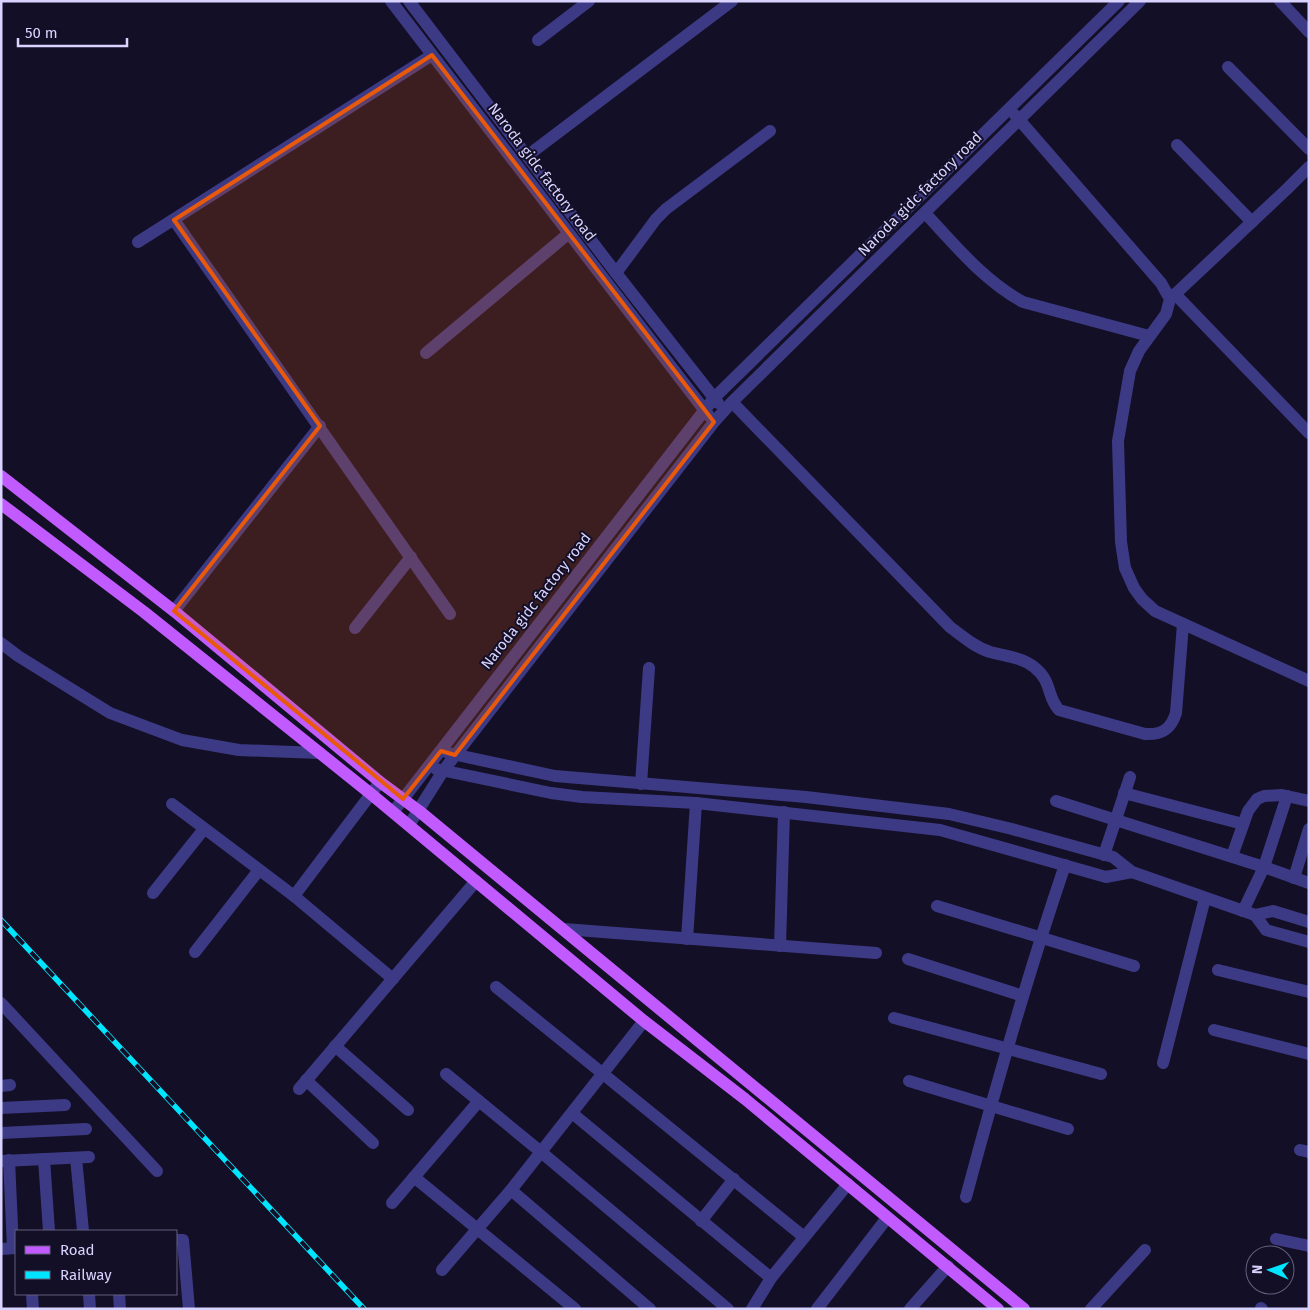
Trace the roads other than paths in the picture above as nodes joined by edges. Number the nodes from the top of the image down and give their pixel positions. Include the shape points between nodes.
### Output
1 (391, 1) edge
2 (409, 1) edge
3 (589, 1) edge
4 (732, 1) edge
5 (1119, 1) edge
6 (1140, 1) edge
7 (1280, 1) edge
8 (1309, 32) edge
9 (538, 40) dead end
10 (432, 55) junction
11 (1228, 67) dead end
12 (1009, 108) junction
13 (1020, 120) junction
14 (770, 131) dead end
15 (1177, 145) dead end
16 (1309, 149) edge
17 (527, 156) junction
18 (1309, 167) edge
19 (925, 213) junction
20 (174, 220) junction
21 (1252, 222) junction
22 (568, 234) junction
23 (138, 242) dead end
24 (616, 273) junction
25 (1172, 296) junction
26 (1149, 336) junction
27 (426, 353) dead end
28 (714, 398) junction
29 (728, 406) junction
30 (705, 410) junction
31 (714, 422) junction
32 (320, 426) junction
33 (1309, 432) edge
34 (1, 476) edge
35 (1, 504) edge
36 (411, 556) junction
37 (174, 610) junction
38 (450, 614) dead end
39 (1183, 624) junction
40 (355, 628) dead end
41 (1, 643) edge
42 (649, 668) dead end
43 (1309, 681) edge
44 (441, 751) junction
45 (320, 753) junction
46 (455, 755) junction
47 (429, 766) junction
48 (443, 772) junction
49 (1130, 777) dead end
50 (380, 782) junction
51 (640, 784) junction
52 (371, 794) junction
53 (1124, 794) junction
54 (1287, 796) junction
55 (403, 799) junction
56 (1056, 801) dead end
57 (1309, 801) edge
58 (172, 804) dead end
59 (696, 804) junction
60 (419, 811) junction
61 (393, 812) junction
62 (784, 812) junction
63 (1115, 820) junction
64 (1243, 824) junction
65 (409, 825) junction
66 (204, 829) junction
67 (1309, 829) edge
68 (1306, 845) edge
69 (1104, 855) junction
70 (1232, 856) junction
71 (1065, 865) junction
72 (1264, 867) junction
73 (259, 870) junction
74 (1132, 872) junction
75 (1294, 878) junction
76 (476, 881) junction
77 (1309, 883) edge
78 (153, 893) dead end
79 (294, 896) junction
80 (1205, 898) junction
81 (937, 906) dead end
82 (1249, 913) junction
83 (1309, 922) edge
84 (564, 929) junction
85 (1040, 938) junction
86 (687, 939) junction
87 (1309, 942) edge
88 (780, 946) junction
89 (195, 952) dead end
90 (876, 954) dead end
91 (908, 959) dead end
92 (1134, 966) dead end
93 (1218, 970) dead end
94 (393, 979) junction
95 (496, 986) dead end
96 (1309, 992) edge
97 (1023, 996) junction
98 (1, 1003) edge
99 (894, 1018) dead end
100 (644, 1021) junction
101 (1214, 1030) dead end
102 (335, 1046) junction
103 (1006, 1049) junction
104 (1309, 1054) edge
105 (1163, 1063) dead end
106 (446, 1074) dead end
107 (603, 1074) junction
108 (1101, 1074) dead end
109 (909, 1081) dead end
110 (479, 1101) junction
111 (991, 1104) junction
112 (65, 1105) dead end
113 (1, 1108) edge
114 (408, 1110) dead end
115 (572, 1113) junction
116 (86, 1129) dead end
117 (1068, 1129) dead end
118 (1, 1133) edge
119 (373, 1143) dead end
120 (541, 1152) junction
121 (89, 1157) dead end
122 (76, 1158) junction
123 (44, 1159) junction
124 (5, 1160) edge
125 (157, 1171) dead end
126 (414, 1177) junction
127 (734, 1179) junction
128 (848, 1184) junction
129 (511, 1190) junction
130 (966, 1197) dead end
131 (392, 1202) dead end
132 (887, 1218) junction
133 (701, 1221) junction
134 (49, 1230) edge
135 (83, 1230) edge
136 (477, 1230) junction
137 (804, 1237) junction
138 (1276, 1239) dead end
139 (178, 1240) edge
140 (1309, 1246) edge
141 (10, 1249) edge
142 (1145, 1250) dead end
143 (948, 1266) junction
144 (442, 1270) dead end
145 (771, 1278) junction
146 (32, 1295) edge
147 (89, 1295) edge
148 (118, 1295) edge
149 (642, 1306) edge
150 (33, 1309) edge
151 (90, 1309) edge
152 (120, 1309) edge
153 (189, 1309) edge
154 (575, 1309) edge
155 (728, 1309) edge
156 (752, 1309) edge
157 (817, 1309) edge
158 (910, 1309) edge
159 (998, 1309) edge
160 (1024, 1309) edge
161 (1091, 1309) edge

1 - 10 street, Naroda gidc factory road
2 - 17 street, Naroda gidc factory road
3 - 9 street
4 - 17 street
5 - 12 street, Naroda gidc factory road
6 - 13 street, Naroda gidc factory road
7 - 8 street
10 - 20 street
10 - 22 street, Naroda gidc factory road
11 - 16 street
12 - 13 street
12 - 28 street, Naroda gidc factory road
13 - 19 street, Naroda gidc factory road
13 - 25 street
14 - 24 street via 666,209
15 - 21 street
17 - 24 street, Naroda gidc factory road
18 - 21 street
19 - 26 street via 988,278 1023,302
19 - 29 street, Naroda gidc factory road
20 - 23 street
20 - 32 street
21 - 25 street
22 - 27 street
22 - 30 street, Naroda gidc factory road
24 - 28 street, Naroda gidc factory road
25 - 26 street via 1166,314
25 - 33 street
26 - 39 street via 1130,371 1118,441 1121,542 1125,568 1142,599 1155,611
28 - 29 street, Naroda gidc factory road
28 - 30 street, Naroda gidc factory road
29 - 31 street, Naroda gidc factory road
29 - 39 street via 950,627 980,648 1033,666 1047,680 1055,705 1060,710 1144,734 1162,733 1169,728 1176,713
30 - 31 street, Naroda gidc factory road
30 - 44 street, Naroda gidc factory road
31 - 46 street, Naroda gidc factory road
32 - 36 street
32 - 37 street
34 - 37 main road
35 - 45 main road via 144,612
36 - 38 street
36 - 40 street
37 - 50 main road
39 - 43 street
41 - 45 street via 110,713 182,740 239,750
42 - 51 street
44 - 46 street
44 - 47 street, Naroda gidc factory road
45 - 52 main road
46 - 48 street, Naroda gidc factory road
46 - 51 street via 555,776
47 - 48 street
47 - 55 street, Naroda gidc factory road
48 - 59 street via 550,793
48 - 60 street, Naroda gidc factory road
49 - 53 street
50 - 52 street
50 - 55 main road
51 - 69 street via 806,797 949,814
52 - 61 main road
52 - 79 street
53 - 63 street
53 - 64 street
54 - 57 street
54 - 64 street via 1257,799
54 - 72 street
55 - 60 main road
55 - 61 street, Naroda gidc factory road
56 - 63 street
58 - 66 street
59 - 62 street
59 - 86 street
60 - 65 street, Naroda gidc factory road
60 - 84 main road
61 - 65 main road
62 - 71 street via 940,830
62 - 88 street
63 - 69 street
63 - 70 street
64 - 70 street
65 - 76 main road
66 - 73 street
66 - 78 street
67 - 68 street
68 - 75 street
69 - 74 street
70 - 72 street
71 - 74 street via 1106,877
71 - 85 street
72 - 75 street
72 - 82 street
73 - 79 street
73 - 89 street
74 - 80 street
75 - 77 street
76 - 94 street
76 - 100 main road
79 - 94 street
80 - 82 street
80 - 105 street
81 - 85 street
82 - 83 street via 1272,911
82 - 87 street via 1266,930
84 - 86 street
84 - 160 main road
85 - 92 street
85 - 97 street
86 - 88 street
88 - 90 street
91 - 97 street
93 - 96 street
94 - 102 street
95 - 107 street
97 - 103 street
98 - 125 street
99 - 103 street
100 - 107 street
100 - 128 main road
101 - 104 street
102 - 114 street
102 - 119 street via 302,1084
103 - 108 street
103 - 111 street
106 - 110 street
107 - 115 street
107 - 127 street
109 - 111 street
110 - 120 street
110 - 126 street
111 - 117 street
111 - 130 street
112 - 113 street
115 - 120 street
115 - 133 street
116 - 118 street
120 - 129 street
120 - 155 street
121 - 122 street
122 - 123 street
122 - 135 street
123 - 124 street
123 - 134 street
124 - 141 street
126 - 131 street
126 - 136 street
127 - 133 street
127 - 137 street
128 - 132 main road
128 - 137 street
129 - 136 street
129 - 149 street
132 - 143 main road
132 - 157 street
133 - 145 street
136 - 144 street
136 - 154 street
137 - 145 street
138 - 140 street
139 - 153 street via 183,1240
142 - 161 street
143 - 158 street
143 - 159 main road
145 - 156 street
146 - 150 street
147 - 151 street
148 - 152 street

